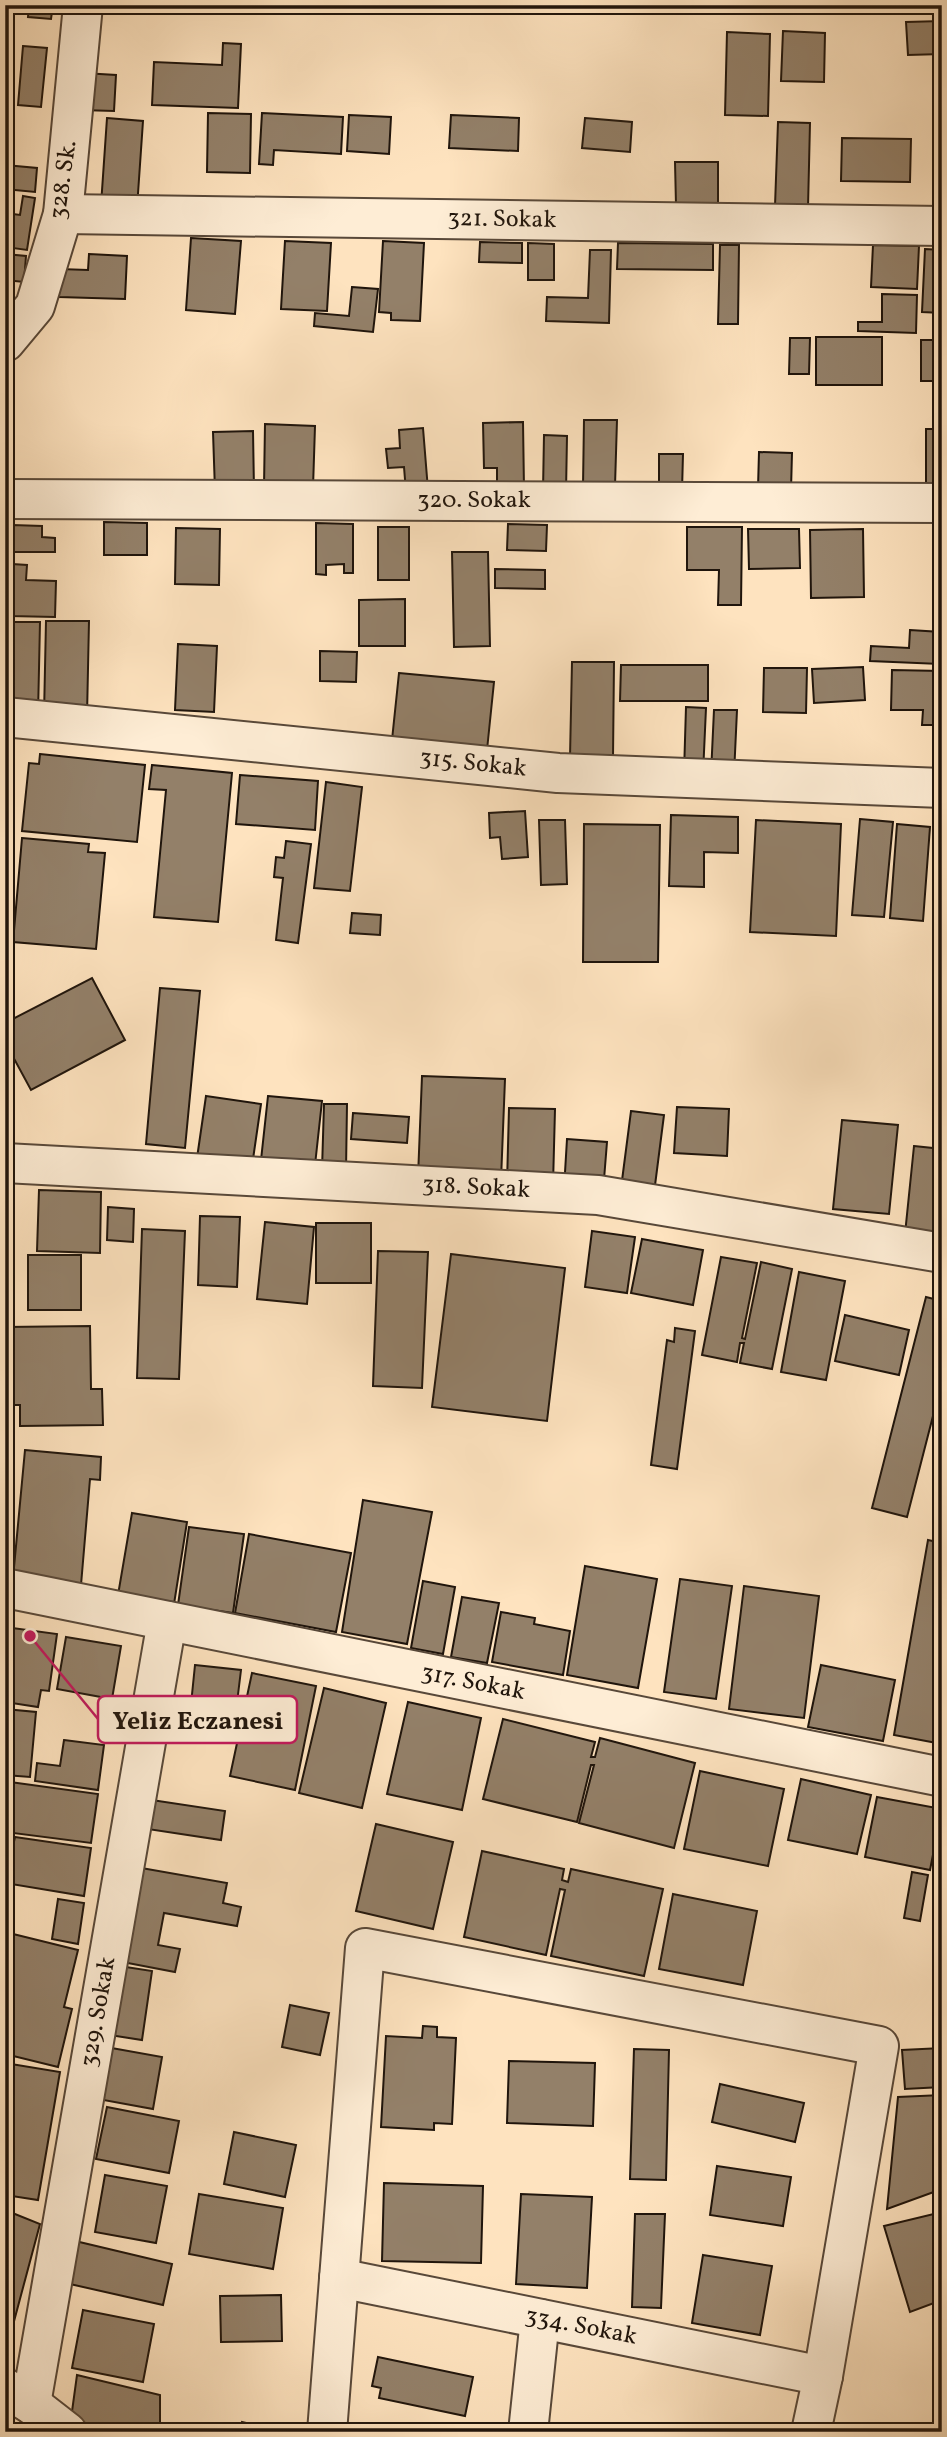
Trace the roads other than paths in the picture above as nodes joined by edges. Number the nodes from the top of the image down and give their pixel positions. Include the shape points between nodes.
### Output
1 (83, 5) edge
2 (62, 214) junction
3 (942, 226) edge
4 (5, 342) edge
5 (5, 499) edge
6 (942, 503) edge
7 (5, 716) edge
8 (942, 788) edge
9 (5, 1163) edge
10 (942, 1254) edge
11 (5, 1588) edge
12 (167, 1620) junction
13 (942, 1777) edge
14 (339, 2278) junction
15 (540, 2319) junction
16 (823, 2376) junction
17 (18, 2396) edge
18 (67, 2432) edge
19 (327, 2432) edge
20 (528, 2432) edge
21 (811, 2432) edge

1 - 2 street, 328. Sk.
2 - 3 street, 321. Sokak
2 - 4 street, 328. Sk. via 35,306
5 - 6 street, 320. Sokak
7 - 8 street, 315. Sokak via 558,773
9 - 10 street, 318. Sokak via 598,1195
11 - 12 street, 317. Sokak
12 - 13 street, 317. Sokak
12 - 17 street, 329. Sokak
14 - 15 street, 334. Sokak
14 - 16 street via 365,1948 879,2046
14 - 19 street
15 - 16 street, 334. Sokak
15 - 20 street
16 - 21 street
17 - 18 street

